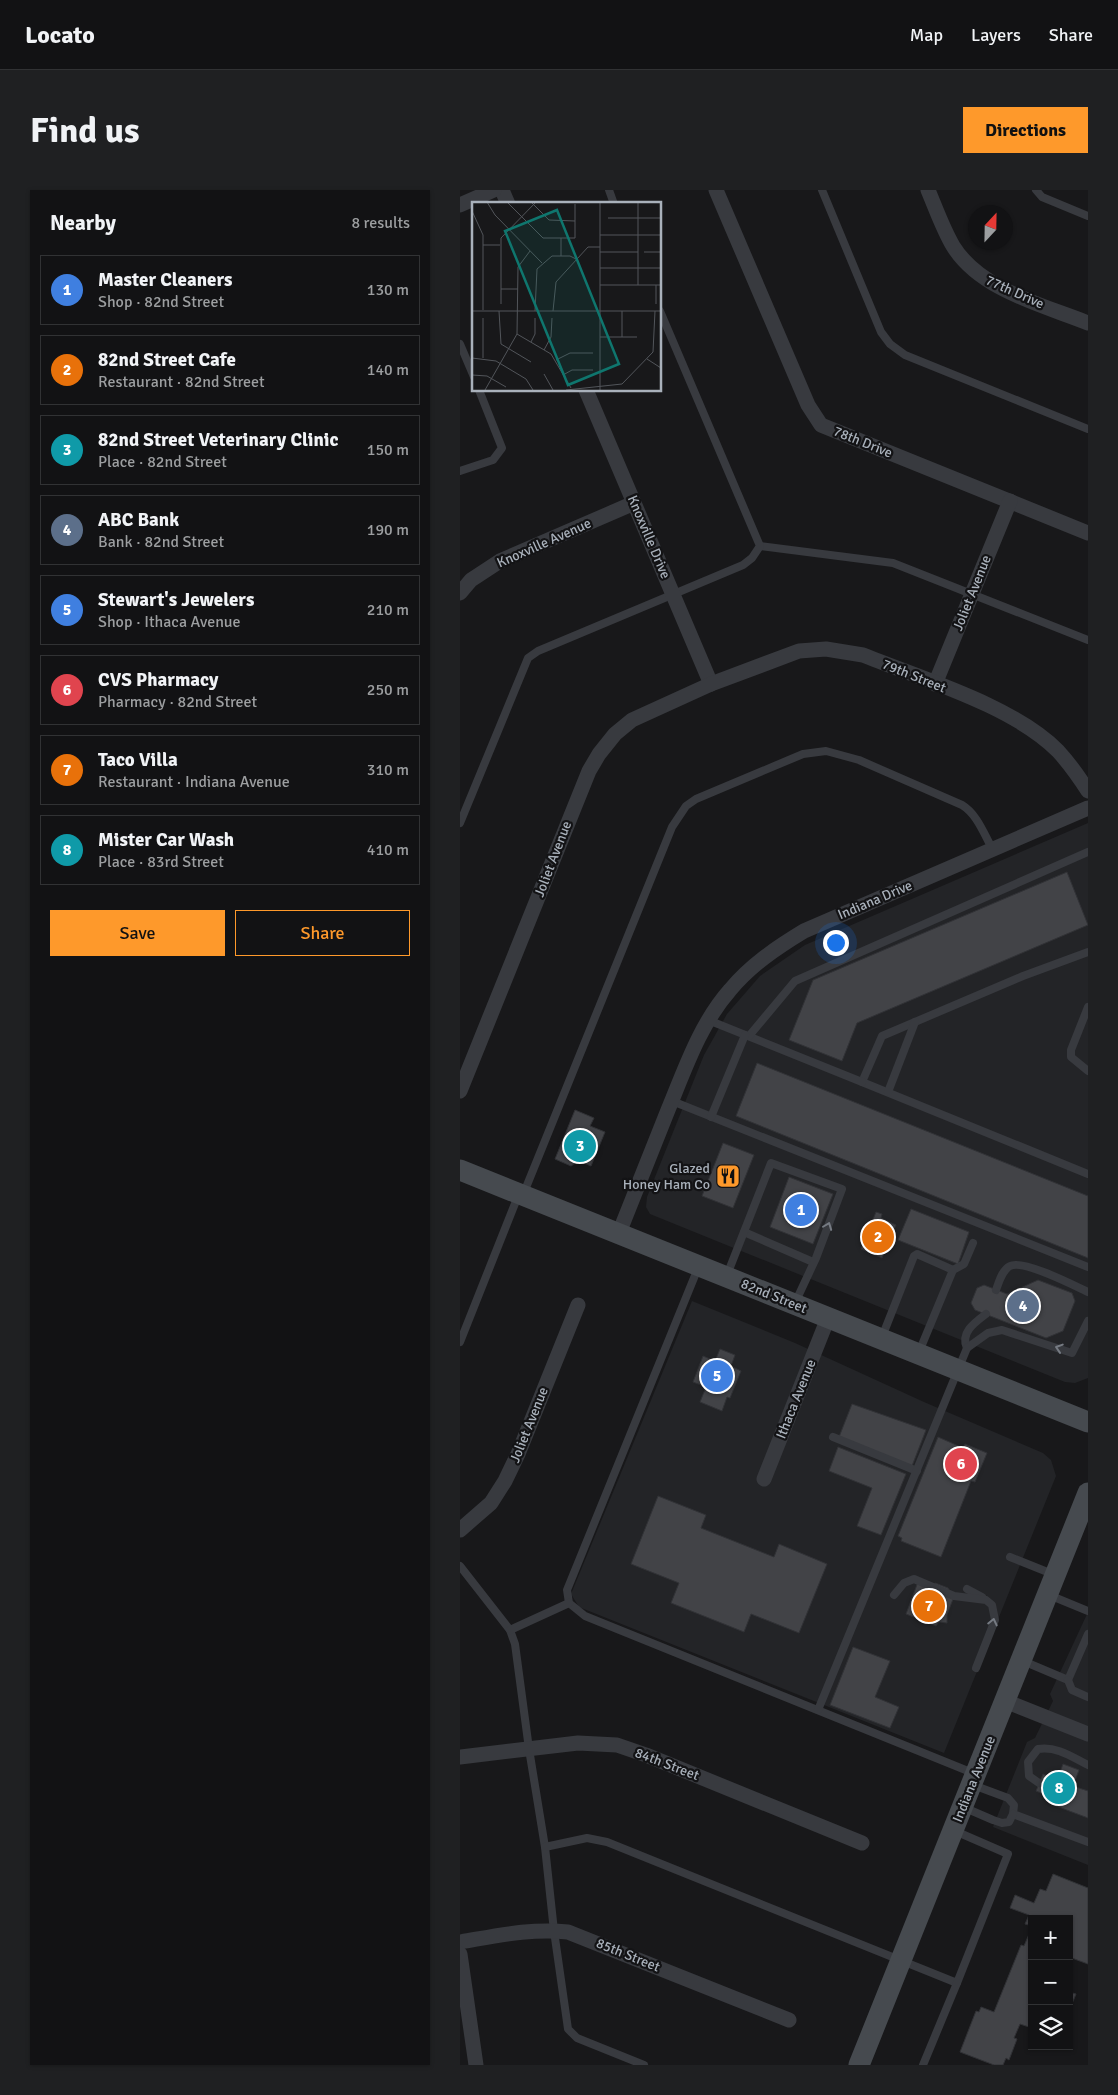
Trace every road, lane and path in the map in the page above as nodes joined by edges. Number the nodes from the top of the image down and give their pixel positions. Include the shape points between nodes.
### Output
1 (494, 190) edge
2 (502, 190) edge
3 (608, 190) edge
4 (716, 190) edge
5 (822, 190) edge
6 (928, 190) edge
7 (1036, 190) edge
8 (507, 202) edge
9 (613, 202) edge
10 (460, 205) edge
11 (1088, 216) edge
12 (661, 313) edge
13 (1088, 323) edge
14 (460, 344) edge
15 (472, 372) edge
16 (479, 391) edge
17 (586, 391) edge
18 (1088, 429) edge
19 (460, 471) edge
20 (1010, 501) junction
21 (634, 503) junction
22 (1088, 533) edge
23 (760, 546) junction
24 (460, 592) edge
25 (673, 593) junction
26 (972, 593) junction
27 (1088, 640) edge
28 (711, 684) junction
29 (935, 684) junction
30 (1088, 791) edge
31 (1088, 808) edge
32 (460, 823) edge
33 (993, 850) junction
34 (1088, 852) edge
35 (1088, 952) edge
36 (1088, 1007) edge
37 (708, 1020) junction
38 (915, 1022) junction
39 (747, 1036) junction
40 (1088, 1071) edge
41 (862, 1082) junction
42 (460, 1091) edge
43 (888, 1092) junction
44 (672, 1101) junction
45 (711, 1116) junction
46 (460, 1170) edge
47 (1088, 1174) edge
48 (521, 1194) junction
49 (744, 1232) junction
50 (618, 1234) junction
51 (973, 1243) dead end
52 (814, 1262) junction
53 (699, 1266) junction
54 (1088, 1267) edge
55 (953, 1270) junction
56 (726, 1277) junction
57 (996, 1290) dead end
58 (1088, 1292) edge
59 (794, 1304) junction
60 (578, 1305) dead end
61 (986, 1314) dead end
62 (828, 1318) junction
63 (1088, 1321) edge
64 (881, 1339) junction
65 (460, 1342) edge
66 (967, 1348) junction
67 (918, 1354) junction
68 (957, 1370) junction
69 (1088, 1422) edge
70 (833, 1437) dead end
71 (916, 1471) junction
72 (764, 1479) dead end
73 (1088, 1493) edge
74 (1083, 1520) edge
75 (460, 1530) edge
76 (1010, 1557) dead end
77 (460, 1566) edge
78 (1051, 1585) junction
79 (967, 1589) dead end
80 (894, 1595) dead end
81 (986, 1600) junction
82 (569, 1604) junction
83 (1088, 1611) edge
84 (510, 1630) junction
85 (1088, 1634) edge
86 (1021, 1660) junction
87 (976, 1668) dead end
88 (1068, 1680) junction
89 (1088, 1697) edge
90 (1005, 1701) junction
91 (818, 1710) junction
92 (1088, 1734) edge
93 (529, 1749) junction
94 (460, 1757) edge
95 (1088, 1765) edge
96 (974, 1779) junction
97 (1039, 1783) dead end
98 (962, 1807) junction
99 (1013, 1814) junction
100 (953, 1831) junction
101 (1088, 1842) edge
102 (862, 1843) dead end
103 (545, 1847) junction
104 (554, 1931) junction
105 (460, 1942) edge
106 (460, 1954) edge
107 (900, 1962) junction
108 (957, 1983) junction
109 (789, 2020) dead end
110 (476, 2065) edge
111 (644, 2065) edge
112 (859, 2065) edge
113 (923, 2065) edge

1 - 10 street
2 - 8 street
3 - 9 lane
4 - 20 street, 78th Drive via 808,405 821,425
5 - 18 lane via 881,332 890,344 905,355
6 - 13 street, 77th Drive via 954,247 980,276
7 - 11 lane via 1042,197
12 - 23 lane
14 - 15 lane
16 - 19 lane via 502,448 493,460
17 - 21 street, Knoxville Drive
20 - 22 street, 78th Drive
20 - 26 street, Joliet Avenue
21 - 24 street, Knoxville Avenue via 500,561 471,580
21 - 25 street, Knoxville Drive
23 - 25 lane via 743,565
23 - 26 lane via 893,563
25 - 28 street, Knoxville Drive
25 - 32 lane via 528,658
26 - 27 lane
26 - 29 street, Joliet Avenue
28 - 29 street, 79th Street via 799,651 826,649 863,655
28 - 42 street, Joliet Avenue via 632,720 599,754 578,794
29 - 30 street, 79th Street via 1001,711 1032,730 1057,750
31 - 33 street, Indiana Drive
33 - 37 street, Indiana Drive via 804,931 750,969
33 - 48 lane via 969,809 860,760 826,751 786,761 686,806 672,827
34 - 39 lane via 795,981
35 - 38 lane
36 - 40 lane via 1071,1050 1071,1057
37 - 39 lane
37 - 44 street, Indiana Drive
38 - 41 lane via 882,1036
38 - 43 lane
39 - 41 lane
39 - 45 lane
41 - 43 lane
43 - 47 lane
44 - 45 lane
44 - 50 street, Indiana Drive
45 - 54 lane
46 - 48 main road, 82nd Street
48 - 50 main road, 82nd Street
48 - 65 lane
49 - 52 lane
52 -> 49 lane via 842,1189 772,1163
49 - 56 lane
50 - 53 main road, 82nd Street
51 - 55 lane via 964,1264
52 - 59 lane
53 - 56 main road, 82nd Street
53 - 82 lane via 567,1590
55 - 64 lane via 916,1254
55 - 67 lane
56 - 59 main road, 82nd Street
57 - 58 lane via 1005,1271 1015,1265
59 - 62 main road, 82nd Street
60 - 75 street, Joliet Avenue via 505,1481 491,1503
61 - 66 lane via 965,1334
62 - 64 main road, 82nd Street
62 - 72 street, Ithaca Avenue
63 -> 66 lane via 1072,1353 1002,1330 988,1333
64 - 67 main road, 82nd Street
66 - 68 lane
67 - 68 main road, 82nd Street
68 - 69 main road, 82nd Street
68 - 71 lane
70 - 71 lane
71 - 91 lane
73 - 74 main road, Indiana Avenue
74 - 78 main road, Indiana Avenue
76 - 78 lane
77 - 84 lane
78 - 83 lane
78 - 86 main road, Indiana Avenue
79 - 81 lane
80 - 81 lane via 904,1583 914,1579 954,1596
87 -> 81 lane via 995,1620 992,1605
82 - 84 lane
82 - 91 lane via 585,1616
84 - 93 lane via 515,1644
85 - 88 lane
86 - 88 lane
86 - 90 main road, Indiana Avenue
88 - 89 lane via 1072,1690
90 - 92 street
90 - 96 main road, Indiana Avenue
91 - 96 lane
93 - 94 street, 84th Street
93 - 102 street, 84th Street via 578,1743 617,1745
93 - 103 lane
95 - 97 lane via 1049,1747 1038,1749 1028,1762 1029,1776
96 - 98 main road, Indiana Avenue
96 - 99 lane via 1008,1798 1014,1805
98 - 99 lane via 1002,1823 1009,1822
98 - 100 main road, Indiana Avenue
99 - 101 lane
100 - 107 main road, Indiana Avenue
100 - 108 lane via 1008,1854
103 - 104 lane
103 - 107 lane via 587,1838 607,1842
104 - 105 street, 85th Street via 519,1932
104 - 109 street, 85th Street via 591,1940
104 - 111 lane via 571,2034
106 - 110 street
107 - 108 lane
107 - 112 main road, Indiana Avenue
108 - 113 lane

